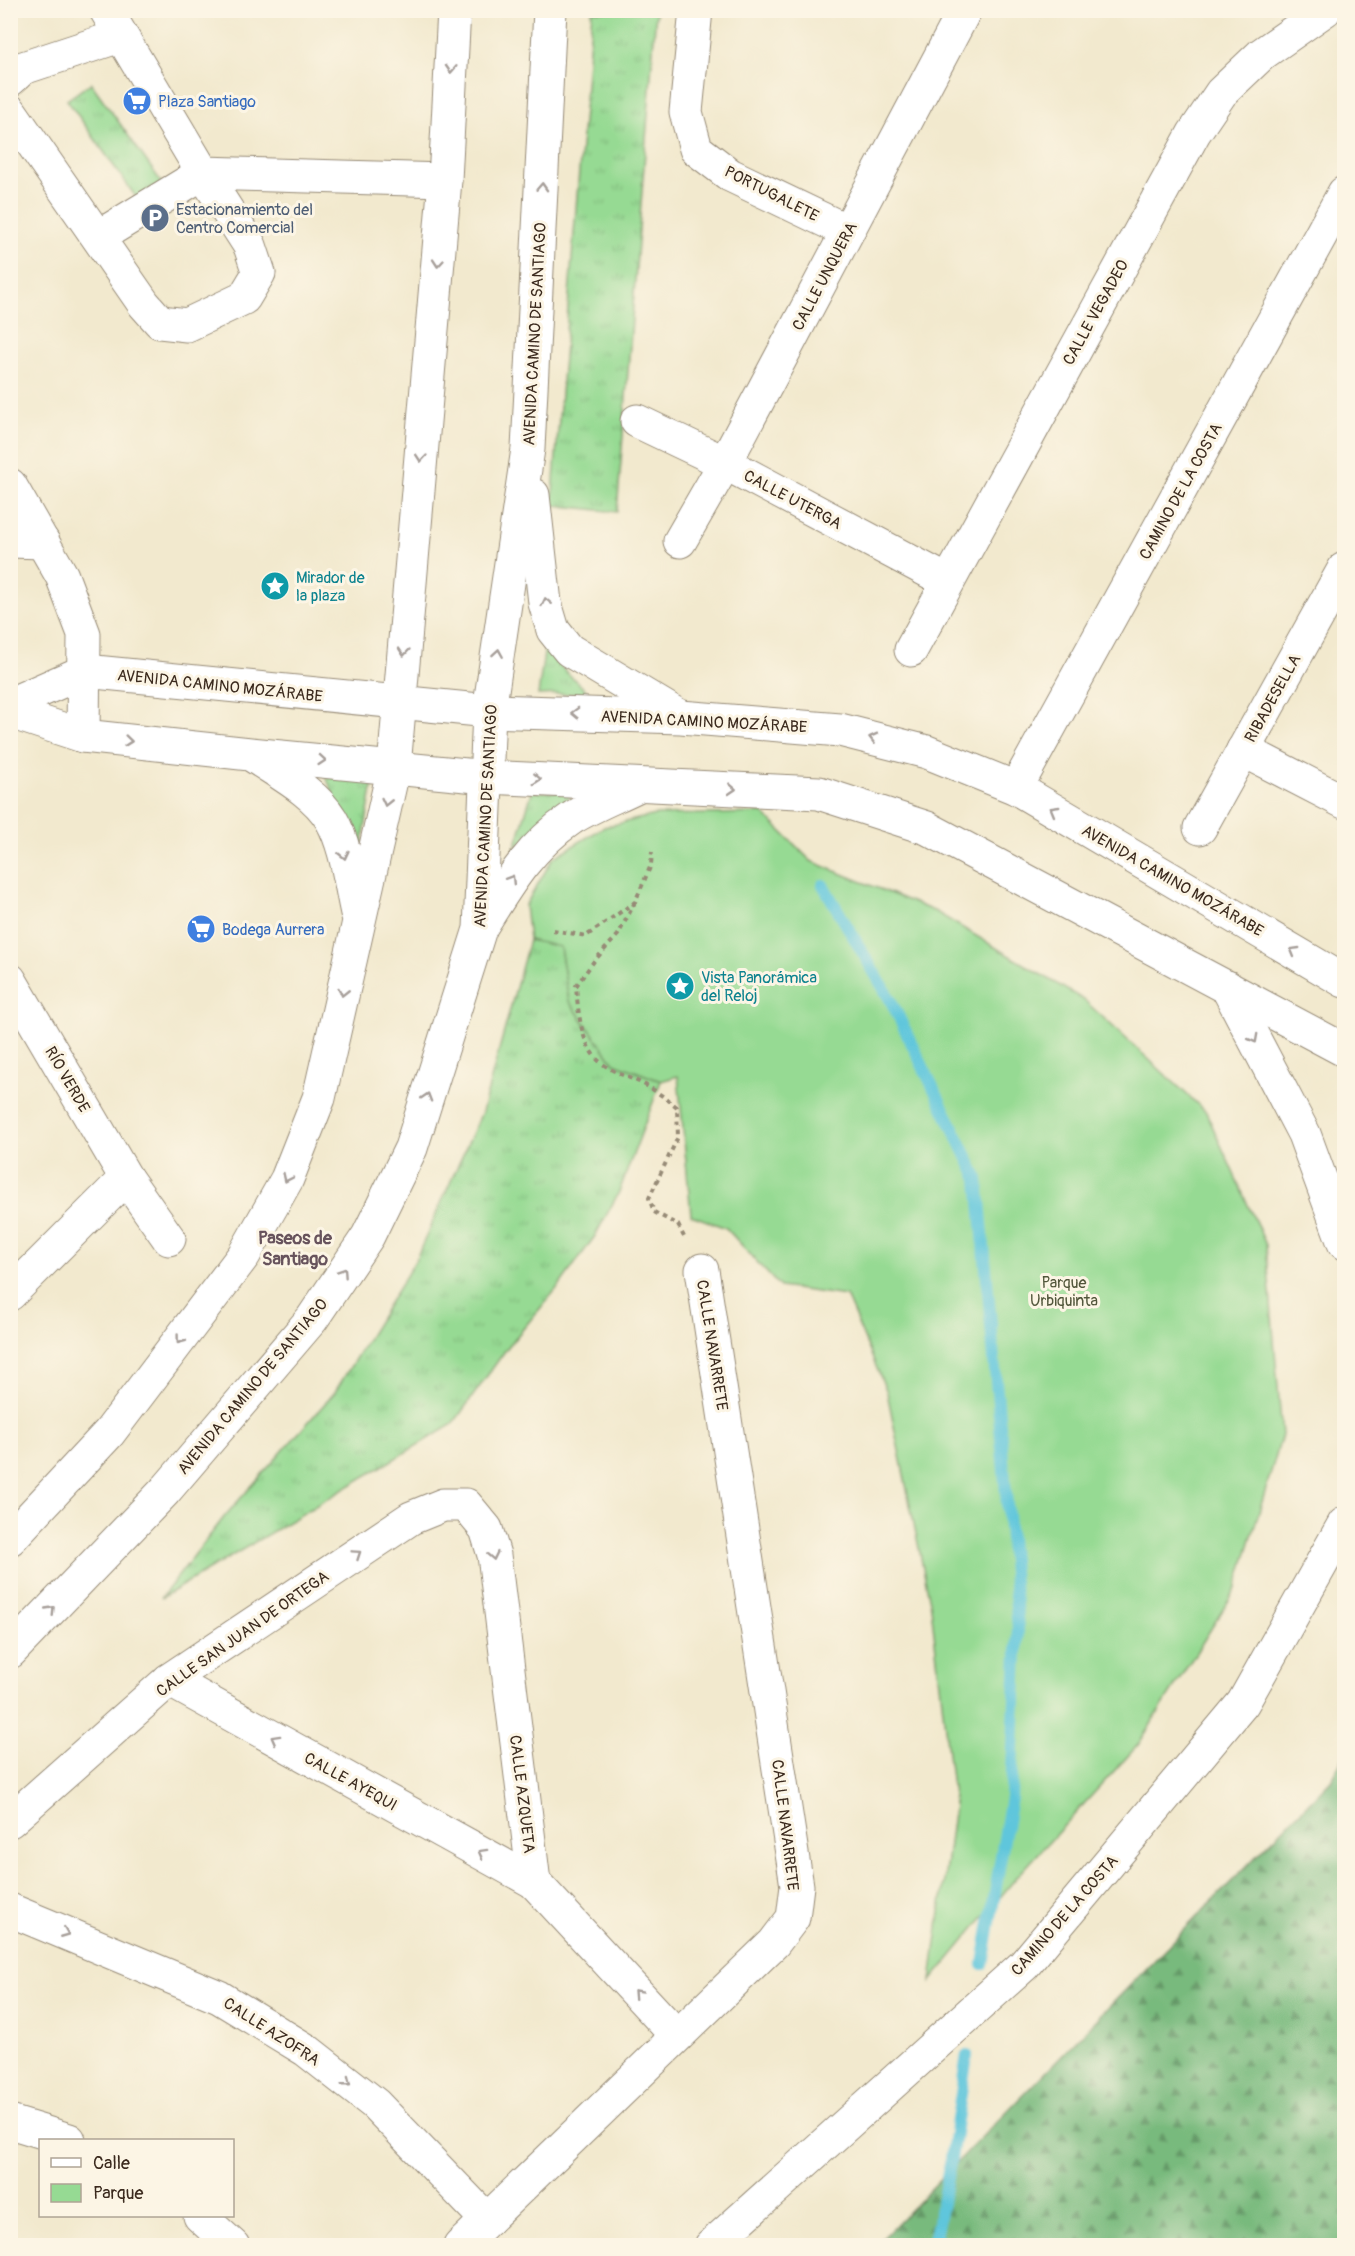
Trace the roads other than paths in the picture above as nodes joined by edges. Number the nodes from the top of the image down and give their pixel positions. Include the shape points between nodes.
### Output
1 (454, 10) edge
2 (550, 10) edge
3 (696, 10) edge
4 (965, 10) edge
5 (1325, 10) edge
6 (113, 23) edge
7 (10, 80) edge
8 (10, 111) edge
9 (203, 173) junction
10 (445, 180) junction
11 (1344, 194) edge
12 (847, 231) junction
13 (98, 237) junction
14 (637, 421) dead end
15 (528, 449) junction
16 (725, 463) junction
17 (10, 485) edge
18 (680, 541) dead end
19 (10, 542) edge
20 (43, 542) junction
21 (1344, 569) edge
22 (947, 580) junction
23 (910, 650) dead end
24 (85, 671) junction
25 (400, 702) junction
26 (10, 704) edge
27 (489, 711) junction
28 (10, 712) edge
29 (681, 717) junction
30 (82, 736) junction
31 (1243, 750) junction
32 (250, 754) junction
33 (394, 767) junction
34 (486, 777) junction
35 (641, 784) junction
36 (1016, 788) junction
37 (1344, 802) edge
38 (1200, 828) dead end
39 (359, 922) junction
40 (480, 929) junction
41 (10, 980) edge
42 (1344, 981) edge
43 (1227, 987) junction
44 (1344, 1050) edge
45 (126, 1178) junction
46 (169, 1239) dead end
47 (1344, 1243) edge
48 (702, 1270) road end
49 (10, 1294) edge
50 (466, 1505) joint
51 (1344, 1524) edge
52 (10, 1539) edge
53 (10, 1652) edge
54 (169, 1680) junction
55 (10, 1821) edge
56 (534, 1882) junction
57 (10, 1910) edge
58 (677, 2036) junction
59 (10, 2121) edge
60 (66, 2139) edge
61 (201, 2217) edge
62 (487, 2220) junction
63 (233, 2246) edge
64 (460, 2246) edge
65 (711, 2246) edge

1 -> 10 street
15 -> 2 street, AVENIDA CAMINO DE SANTIAGO
3 - 12 street, PORTUGALETE via 686,112 696,149 730,175
4 - 12 street, CALLE UNQUERA
5 - 22 street, CALLE VEGADEO via 1262,54 1221,93 1194,133
6 - 7 street via 22,68
6 - 9 street
8 - 13 street
9 - 10 street
9 - 13 street
9 - 13 street via 250,246 259,273 244,298 187,325 160,322
10 -> 25 street
11 - 36 street, CAMINO DE LA COSTA
12 - 16 street, CALLE UNQUERA
14 - 16 street, CALLE UTERGA
27 -> 15 street, AVENIDA CAMINO DE SANTIAGO
29 -> 15 street via 569,650 554,630 545,603
16 - 18 street, CALLE UNQUERA
16 - 22 street, CALLE UTERGA
17 - 20 street
19 - 20 street
20 - 24 street via 62,576 84,634
21 - 31 street, RIBADESELLA
22 - 23 street, CALLE VEGADEO
24 - 25 street, AVENIDA CAMINO MOZÁRABE
24 - 26 street, AVENIDA CAMINO MOZÁRABE
24 - 30 street
25 - 27 street, AVENIDA CAMINO MOZÁRABE
25 - 33 street
29 -> 27 street, AVENIDA CAMINO MOZÁRABE
27 - 34 street, AVENIDA CAMINO DE SANTIAGO
28 - 30 street
36 -> 29 street, AVENIDA CAMINO MOZÁRABE via 927,752 840,729
30 -> 32 street
31 - 37 street
31 - 38 street, RIBADESELLA
32 -> 33 street
32 -> 39 street via 310,795 330,819 342,845
33 - 34 street
33 -> 39 street
34 -> 35 street
34 - 40 street, AVENIDA CAMINO DE SANTIAGO
40 -> 35 street via 520,866 548,837 573,817
35 -> 43 street via 819,794 927,828
42 -> 36 street, AVENIDA CAMINO MOZÁRABE
39 -> 52 street via 319,1098 287,1179 244,1255 109,1433
53 -> 40 street, AVENIDA CAMINO DE SANTIAGO via 173,1482 312,1319 368,1236 411,1148
41 - 45 street, RÍO VERDE
43 - 44 street
43 -> 47 street via 1304,1134
45 - 46 street, RÍO VERDE
45 - 49 street
48 - 58 street, CALLE NAVARRETE via 797,1886 793,1918 774,1943
54 -> 50 street, CALLE SAN JUAN DE ORTEGA via 411,1518 443,1505
50 -> 56 street, CALLE AZQUETA via 486,1529 494,1556
51 - 65 street, CAMINO DE LA COSTA via 1243,1703 1024,1965
54 - 55 street, CALLE SAN JUAN DE ORTEGA
56 -> 54 street, CALLE AYEQUI
58 -> 56 street
57 -> 62 street, CALLE AZOFRA via 219,1996 306,2050 375,2104
58 - 62 street, CALLE NAVARRETE
59 - 60 street
61 - 63 street
62 - 64 street, CALLE NAVARRETE

